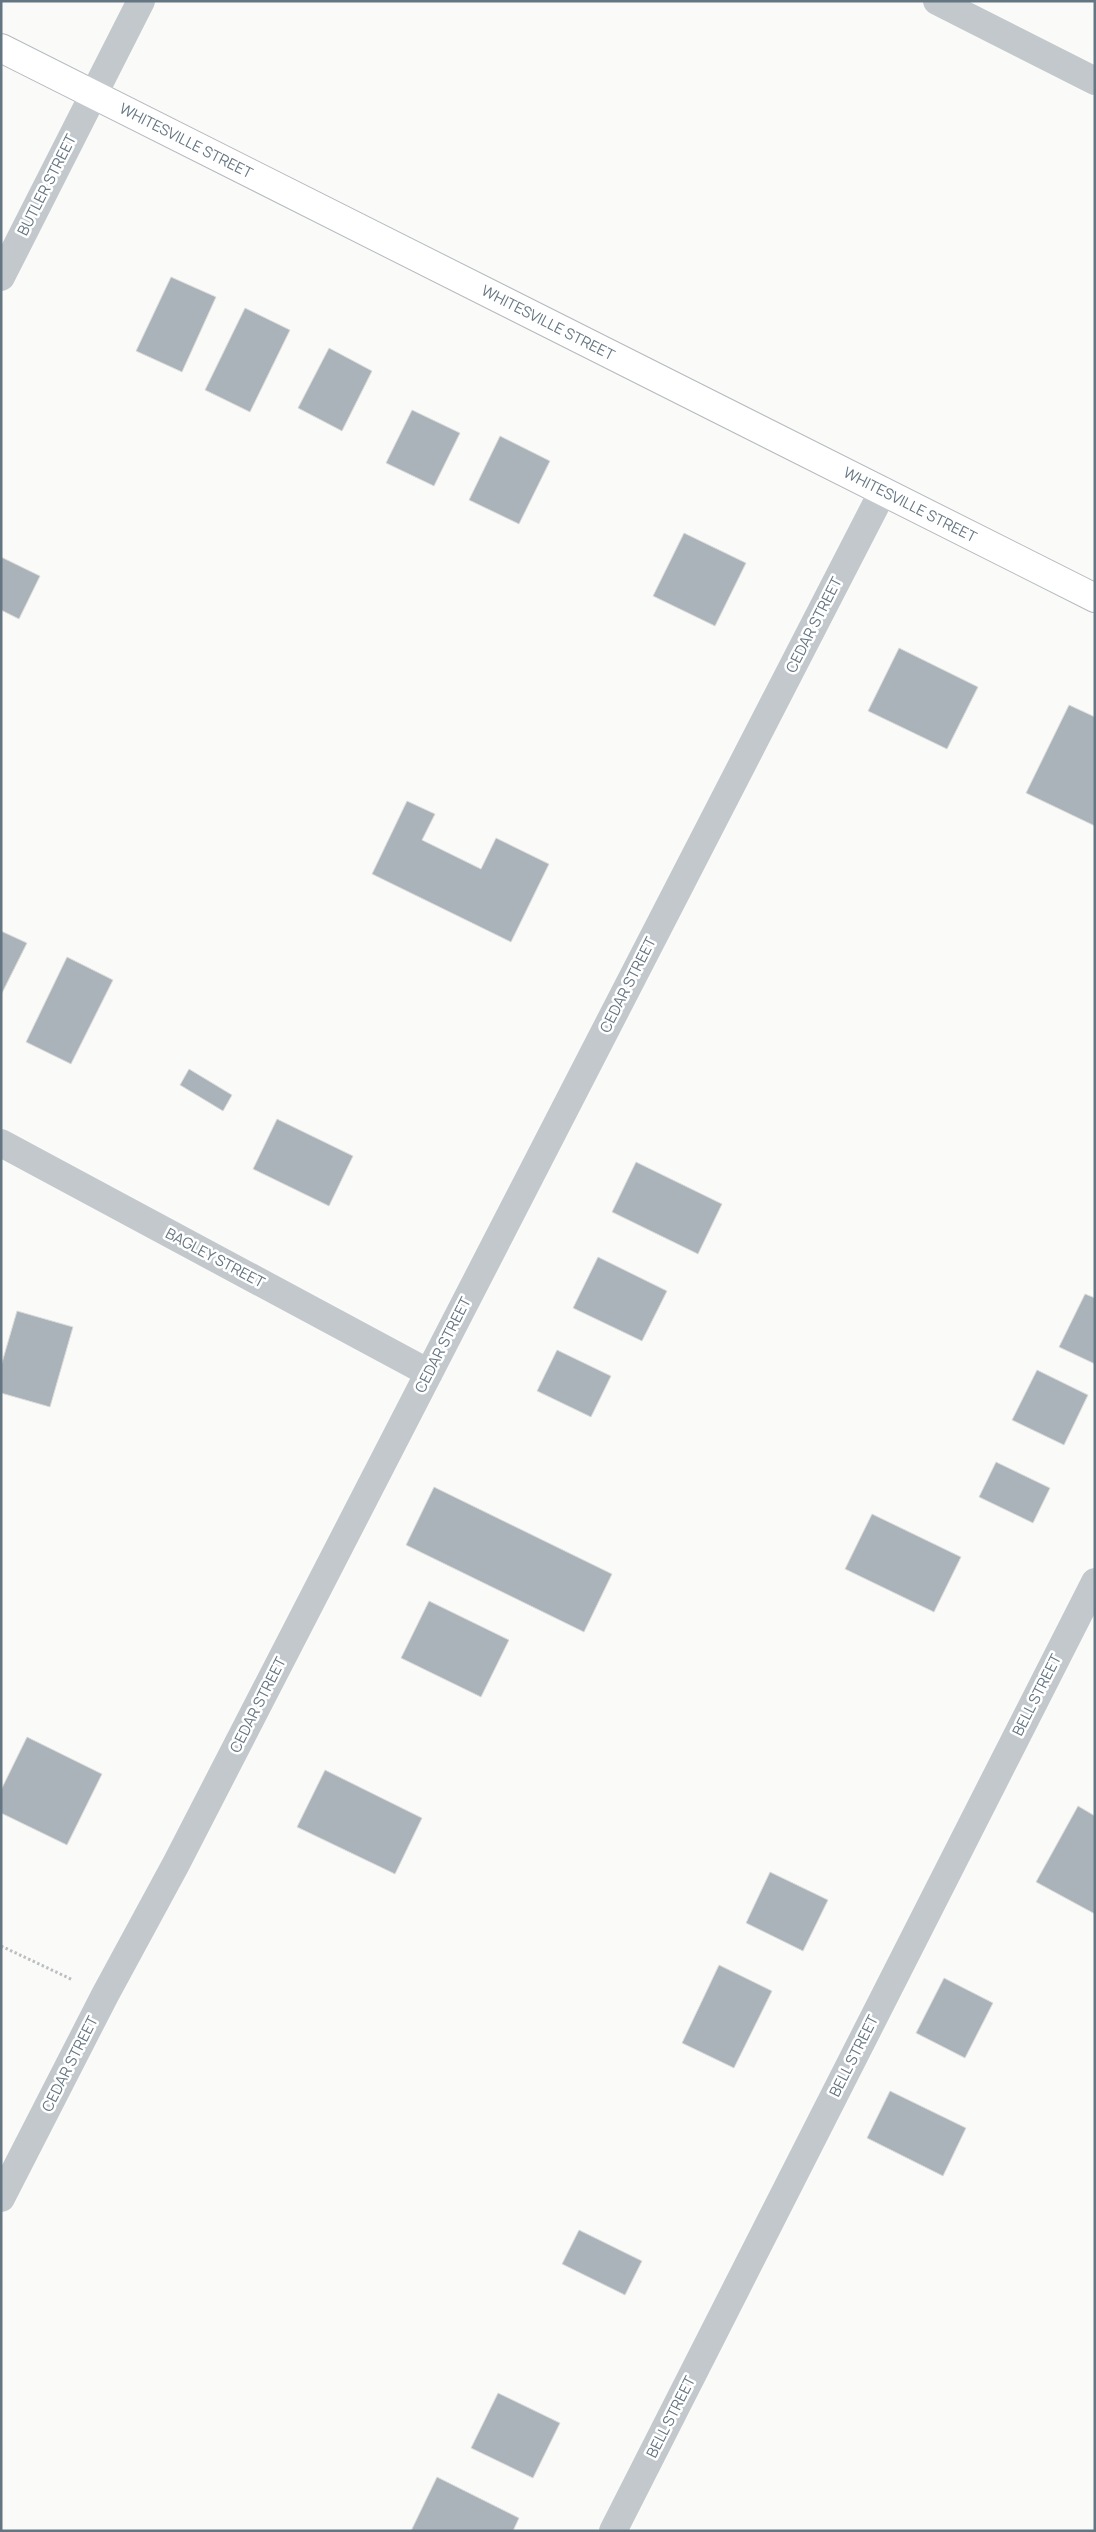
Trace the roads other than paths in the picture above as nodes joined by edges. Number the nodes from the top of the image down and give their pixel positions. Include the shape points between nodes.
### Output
1 (141, 1) edge
2 (937, 1) edge
3 (1, 48) edge
4 (1095, 81) edge
5 (94, 94) junction
6 (1, 276) edge
7 (882, 491) junction
8 (1095, 598) edge
9 (1, 1143) edge
10 (429, 1373) junction
11 (1095, 1582) edge
12 (1, 2198) edge
13 (613, 2531) edge

1 - 5 street, BUTLER STREET
2 - 4 street
3 - 5 main road, WHITESVILLE STREET
5 - 6 street, BUTLER STREET
5 - 7 main road, WHITESVILLE STREET
7 - 8 main road, WHITESVILLE STREET
7 - 10 street, CEDAR STREET
9 - 10 street, BAGLEY STREET
10 - 12 street, CEDAR STREET
11 - 13 street, BELL STREET

